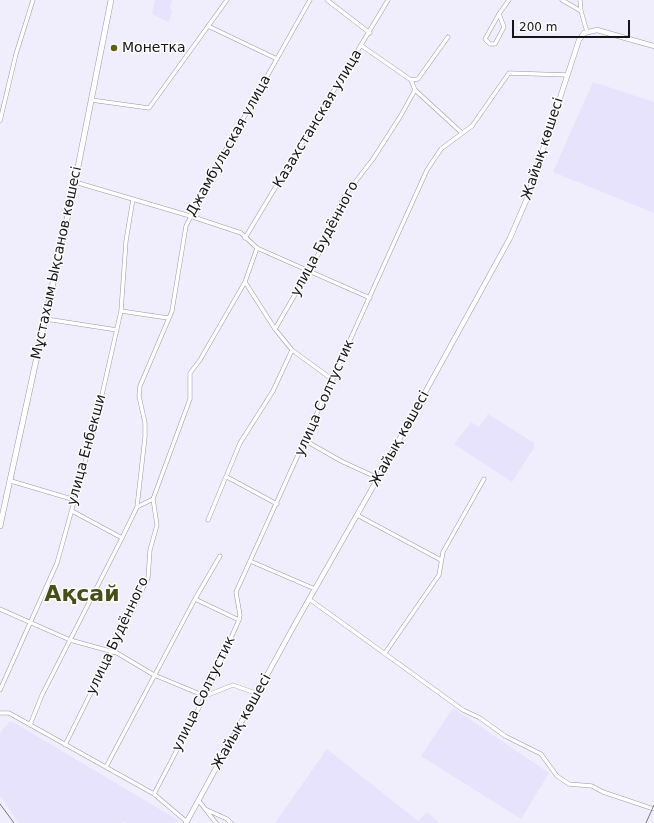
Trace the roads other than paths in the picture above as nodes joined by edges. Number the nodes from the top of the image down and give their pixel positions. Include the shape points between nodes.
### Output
1 (33, 0) edge
2 (111, 0) edge
3 (226, 0) edge
4 (310, 0) edge
5 (327, 0) edge
6 (388, 0) edge
7 (509, 0) edge
8 (562, 0) edge
9 (580, 0) edge
10 (581, 11) junction
11 (499, 14) junction
12 (208, 26) junction
13 (587, 32) junction
14 (370, 33) junction
15 (448, 37) dead end
16 (362, 46) junction
17 (654, 46) edge
18 (277, 59) junction
19 (567, 75) junction
20 (411, 80) junction
21 (415, 90) junction
22 (91, 100) junction
23 (0, 121) edge
24 (462, 133) junction
25 (75, 182) junction
26 (133, 199) junction
27 (190, 216) junction
28 (245, 238) junction
29 (257, 248) junction
30 (310, 270) junction
31 (245, 282) junction
32 (370, 298) junction
33 (121, 311) junction
34 (46, 318) junction
35 (168, 318) junction
36 (275, 329) junction
37 (116, 330) junction
38 (292, 350) junction
39 (333, 380) junction
40 (306, 441) junction
41 (227, 477) junction
42 (378, 478) junction
43 (484, 479) dead end
44 (11, 481) junction
45 (153, 499) junction
46 (74, 500) junction
47 (277, 504) junction
48 (136, 507) junction
49 (72, 511) junction
50 (357, 515) junction
51 (208, 520) dead end
52 (0, 526) edge
53 (122, 538) junction
54 (220, 556) dead end
55 (250, 560) junction
56 (442, 560) junction
57 (316, 589) junction
58 (195, 599) junction
59 (309, 599) junction
60 (0, 609) edge
61 (239, 620) junction
62 (30, 623) junction
63 (70, 640) junction
64 (113, 652) junction
65 (385, 653) junction
66 (154, 675) junction
67 (0, 690) edge
68 (258, 694) junction
69 (205, 696) junction
70 (0, 713) edge
71 (30, 725) junction
72 (66, 745) junction
73 (106, 767) junction
74 (154, 794) junction
75 (199, 801) junction
76 (205, 809) junction
77 (654, 809) edge
78 (186, 822) edge
79 (216, 823) edge
80 (231, 823) edge

1 - 23 street via 16,54
2 - 22 main road, Мұстахым Ықсанов көшесі
3 - 12 street
4 - 18 street, Джамбульская улица
5 - 14 street
6 - 14 street, Казахстанская улица
7 - 11 street
8 - 10 street
9 - 10 street
10 - 13 street
11 - 11 street via 485,40 490,44 495,44 504,27
12 - 18 street
12 - 22 street via 149,108
13 - 17 street via 597,30
13 - 19 street, Жайық көшесі via 579,40
14 - 16 street, Казахстанская улица
15 - 20 street via 418,79
16 - 20 street
16 - 28 street, Казахстанская улица
18 - 27 street, Джамбульская улица
19 - 24 street, улица Солтустик via 509,73 472,126
19 - 42 street, Жайық көшесі via 519,218
20 - 21 street
21 - 24 street
21 - 30 street, улица Будённого via 400,117 343,198
22 - 25 main road, Мұстахым Ықсанов көшесі
24 - 32 street, улица Солтустик via 441,149 427,170
25 - 26 street
25 - 34 main road, Мұстахым Ықсанов көшесі
26 - 27 street
26 - 33 street, улица Енбекши via 126,241
27 - 28 street via 241,233
27 - 35 street, Джамбульская улица via 179,262 172,311
28 - 29 street
29 - 30 street
29 - 31 street, улица Будённого
30 - 32 street
30 - 36 street, улица Будённого
31 - 36 street
31 - 45 street, улица Будённого via 190,373 190,399
32 - 39 street, улица Солтустик
33 - 35 street
33 - 37 street, улица Енбекши
34 - 37 street
34 - 44 main road, Мұстахым Ықсанов көшесі
35 - 48 street, Джамбульская улица via 140,386 145,437
36 - 38 street
37 - 46 street, улица Енбекши via 94,430
38 - 39 street
38 - 41 street via 273,391 240,443
39 - 40 street, улица Солтустик
40 - 42 street
40 - 47 street, улица Солтустик
41 - 47 street
41 - 51 street
42 - 50 street, Жайық көшесі
43 - 56 street via 443,552
44 - 46 street
44 - 52 main road, Мұстахым Ықсанов көшесі
45 - 48 street
45 - 64 street, улица Будённого via 157,525 150,550 149,574
46 - 49 street, улица Енбекши
47 - 55 street, улица Солтустик
48 - 53 street, Джамбульская улица
49 - 53 street
49 - 62 street, улица Енбекши via 57,563
50 - 56 street
50 - 57 street, Жайық көшесі
53 - 63 street, Джамбульская улица
54 - 58 street
55 - 57 street
55 - 61 street, улица Солтустик via 236,592
56 - 65 street via 439,575
57 - 59 street, Жайық көшесі
58 - 61 street
58 - 66 street
59 - 65 street
59 - 68 street, Жайық көшесі
60 - 62 street
61 - 69 street, улица Солтустик
62 - 63 street
62 - 67 street, улица Енбекши
63 - 64 street
63 - 71 street, Джамбульская улица
64 - 66 street
64 - 72 street, улица Будённого
65 - 77 street via 463,710 480,718 505,736 541,754 557,776 569,784 592,786
66 - 69 street
66 - 73 street
68 - 69 street via 233,685
68 - 75 street, Жайық көшесі
69 - 74 street, улица Солтустик
70 - 71 street via 9,713
71 - 72 street
72 - 73 street
73 - 74 street
74 - 78 street
75 - 76 street
75 - 78 street, Жайық көшесі
76 - 79 street
76 - 80 street

